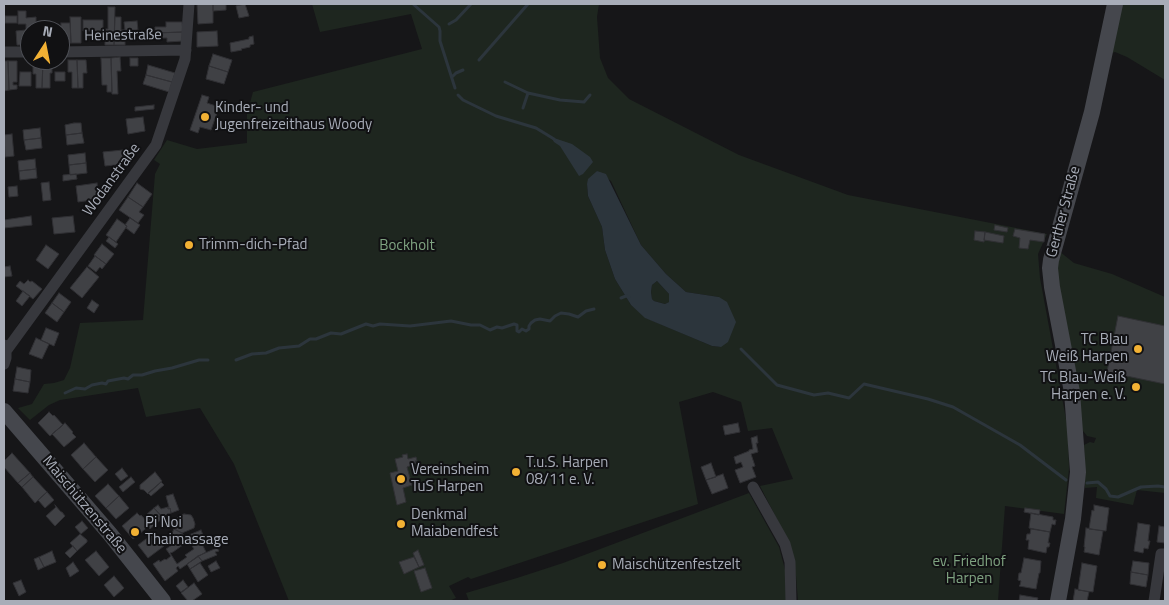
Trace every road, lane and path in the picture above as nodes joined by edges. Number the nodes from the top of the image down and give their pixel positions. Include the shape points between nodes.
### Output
1 (189, 4) edge
2 (1116, 4) edge
3 (186, 50) junction
4 (4, 52) edge
5 (20, 52) edge
6 (70, 52) edge
7 (5, 348) edge
8 (4, 364) edge
9 (4, 411) edge
10 (753, 487) dead end
11 (1165, 554) edge
12 (163, 601) edge
13 (791, 601) edge
14 (1058, 601) edge
15 (1154, 601) edge

1 - 3 street, Wodanstraße
2 - 14 street, Gerther Straße via 1092,112 1050,268 1072,392 1078,472
3 - 6 street, Heinestraße
3 - 7 street, Wodanstraße via 156,145
4 - 5 street
7 - 8 street
9 - 12 street, Maischützenstraße
10 - 13 street via 785,544 790,562
11 - 15 street via 1161,554

